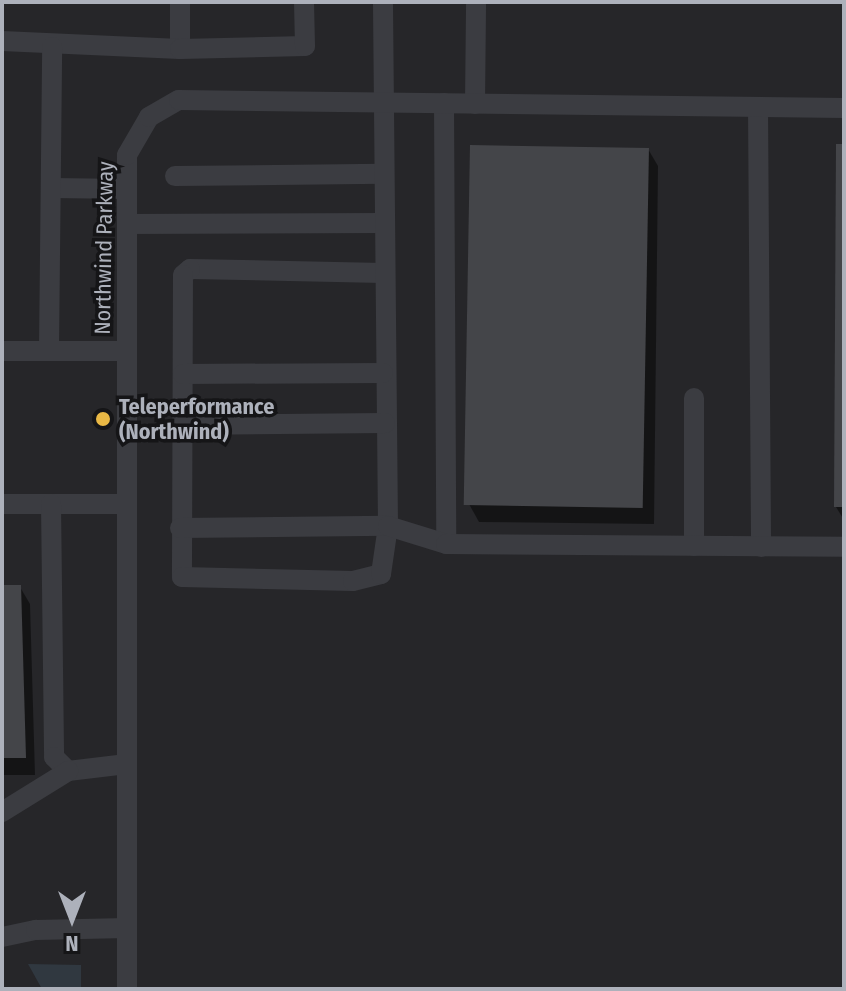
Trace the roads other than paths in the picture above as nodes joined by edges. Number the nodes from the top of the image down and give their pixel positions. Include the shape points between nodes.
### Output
1 (180, 2) edge
2 (304, 2) edge
3 (383, 2) edge
4 (476, 2) edge
5 (2, 41) edge
6 (52, 47) junction
7 (180, 49) junction
8 (382, 103) junction
9 (444, 103) junction
10 (475, 104) junction
11 (758, 107) junction
12 (844, 108) edge
13 (383, 174) junction
14 (175, 176) dead end
15 (52, 188) junction
16 (127, 189) junction
17 (383, 223) junction
18 (127, 224) junction
19 (383, 273) junction
20 (49, 350) junction
21 (2, 351) edge
22 (127, 351) junction
23 (383, 373) junction
24 (183, 374) junction
25 (694, 398) dead end
26 (385, 423) junction
27 (183, 425) junction
28 (2, 504) edge
29 (51, 504) junction
30 (127, 504) junction
31 (388, 526) junction
32 (180, 528) junction
33 (446, 544) junction
34 (694, 546) junction
35 (761, 547) junction
36 (844, 547) edge
37 (127, 764) junction
38 (68, 771) junction
39 (2, 812) edge
40 (127, 928) junction
41 (2, 937) edge
42 (127, 989) edge

1 - 7 street
2 - 7 street via 305,46
3 - 8 street
4 - 10 street
5 - 6 street
6 - 7 street
6 - 15 street
8 - 9 street, Northwind Parkway
8 - 13 street
8 - 16 street, Northwind Parkway via 179,100 149,117 127,155
9 - 10 street, Northwind Parkway
9 - 33 street
10 - 11 street, Northwind Parkway
11 - 12 street, Northwind Parkway
11 - 35 street
13 - 14 street
13 - 17 street
15 - 16 street
15 - 20 street
16 - 18 street, Northwind Parkway
17 - 18 street
17 - 19 street
18 - 22 street, Northwind Parkway
19 - 23 street
19 - 24 street via 199,270 183,275
20 - 21 street
20 - 22 street
22 - 30 street, Northwind Parkway
23 - 24 street
23 - 26 street
24 - 27 street
25 - 34 street
26 - 27 street
26 - 31 street
27 - 32 street
28 - 29 street
29 - 30 street
29 - 38 street via 51,745
30 - 37 street, Northwind Parkway
31 - 32 street
31 - 32 street via 381,574 353,581 191,581 182,577 179,566
31 - 33 street
33 - 34 street
34 - 35 street
35 - 36 street
37 - 38 street
37 - 40 street, Northwind Parkway
38 - 39 street
40 - 41 street via 36,930
40 - 42 street, Northwind Parkway

